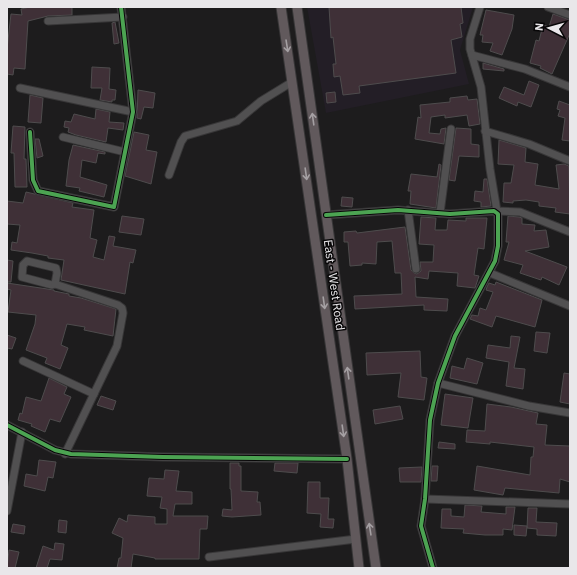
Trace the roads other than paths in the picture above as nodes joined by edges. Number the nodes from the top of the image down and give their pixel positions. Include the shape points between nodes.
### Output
1 (121, 7) edge
2 (281, 7) edge
3 (297, 7) edge
4 (480, 7) edge
5 (548, 7) edge
6 (570, 15) edge
7 (123, 17) junction
8 (48, 21) dead end
9 (472, 55) junction
10 (292, 82) junction
11 (570, 87) edge
12 (20, 88) dead end
13 (133, 112) junction
14 (451, 129) dead end
15 (485, 131) junction
16 (30, 132) dead end
17 (63, 137) dead end
18 (126, 152) junction
19 (570, 161) edge
20 (169, 175) dead end
21 (408, 210) junction
22 (497, 211) junction
23 (440, 213) junction
24 (326, 215) junction
25 (570, 232) edge
26 (416, 269) dead end
27 (490, 273) junction
28 (55, 284) junction
29 (570, 306) edge
30 (23, 361) dead end
31 (438, 383) junction
32 (94, 394) junction
33 (570, 412) edge
34 (7, 424) edge
35 (22, 432) junction
36 (65, 454) junction
37 (347, 459) junction
38 (425, 499) junction
39 (570, 504) edge
40 (7, 511) edge
41 (356, 539) junction
42 (209, 557) dead end
43 (359, 568) edge
44 (376, 568) edge
45 (433, 568) edge

1 - 7 street
2 -> 10 main road, East - West Road
24 -> 3 main road, East - West Road
4 - 9 street via 470,39
5 - 6 street
7 - 8 street
7 - 13 street
9 - 11 street via 525,69
9 - 15 street via 481,87
10 - 20 street via 261,101 237,121 186,136 181,142
10 -> 37 main road, East - West Road
12 - 13 street
13 - 18 street
14 - 23 street
15 - 19 street via 529,144
15 - 22 street
16 - 18 street via 33,180 38,191 110,208 114,207 117,200
17 - 18 street
21 - 23 street
21 - 24 street
21 - 26 street
22 - 23 street
22 - 25 street via 520,212
22 - 27 street via 498,246
44 -> 24 main road, East - West Road
27 - 29 street
27 - 31 street via 455,336
28 - 28 street via 22,277 24,262 56,268
28 - 32 street via 122,308 117,346
30 - 32 street
31 - 33 street via 529,406
31 - 38 street via 428,439
32 - 36 street
34 - 35 street
35 - 36 street
35 - 40 street
36 - 37 street
37 - 41 main road, East - West Road
38 - 39 street
38 - 45 street via 422,532
41 - 42 street
41 - 43 main road, East - West Road

